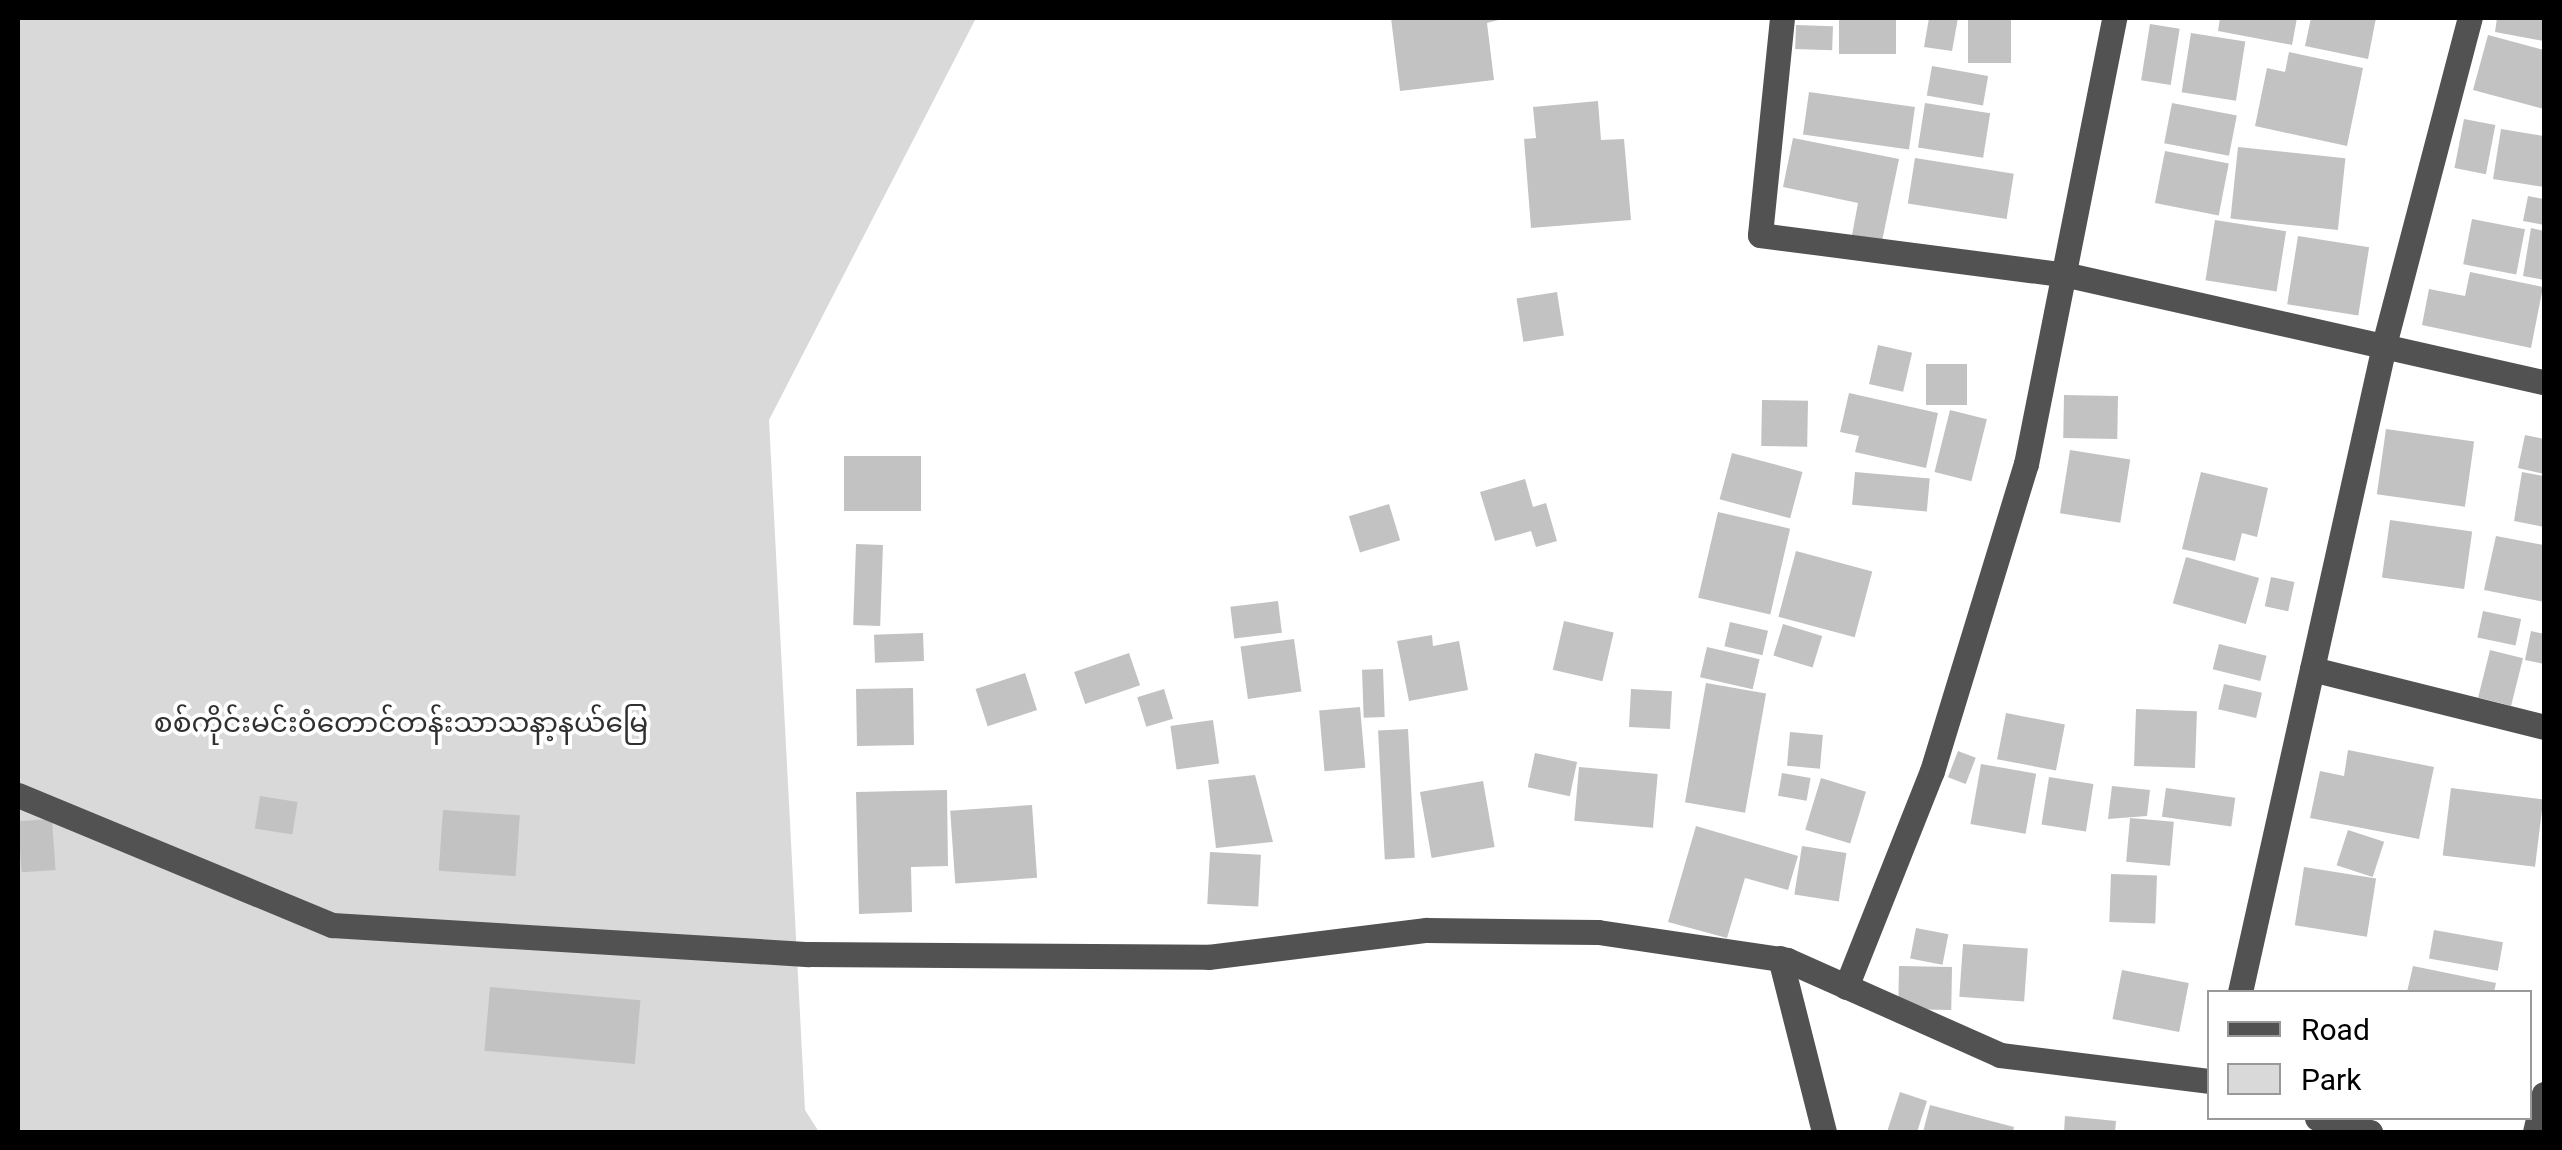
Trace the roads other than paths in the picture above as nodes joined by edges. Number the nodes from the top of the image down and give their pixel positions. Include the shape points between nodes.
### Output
1 (1782, 18) edge
2 (2114, 18) edge
3 (2470, 18) edge
4 (2068, 275) junction
5 (2385, 341) junction
6 (2544, 382) edge
7 (2312, 670) junction
8 (2544, 727) edge
9 (18, 795) edge
10 (1780, 958) junction
11 (1846, 986) junction
12 (2240, 990) edge
13 (2207, 1081) edge
14 (2544, 1094) edge
15 (2325, 1120) edge
16 (1824, 1132) edge
17 (2370, 1132) edge
18 (2535, 1132) edge

1 - 4 street via 1760,236
2 - 4 street
3 - 5 street
4 - 5 street
4 - 11 street via 2026,464 1932,771
5 - 6 street
5 - 7 street
7 - 8 street
7 - 12 street
9 - 10 street via 332,925 448,938 810,954 1208,957 1426,930 1598,932
10 - 11 street
10 - 16 street
11 - 13 street via 2000,1055
14 - 18 street
15 - 17 street

